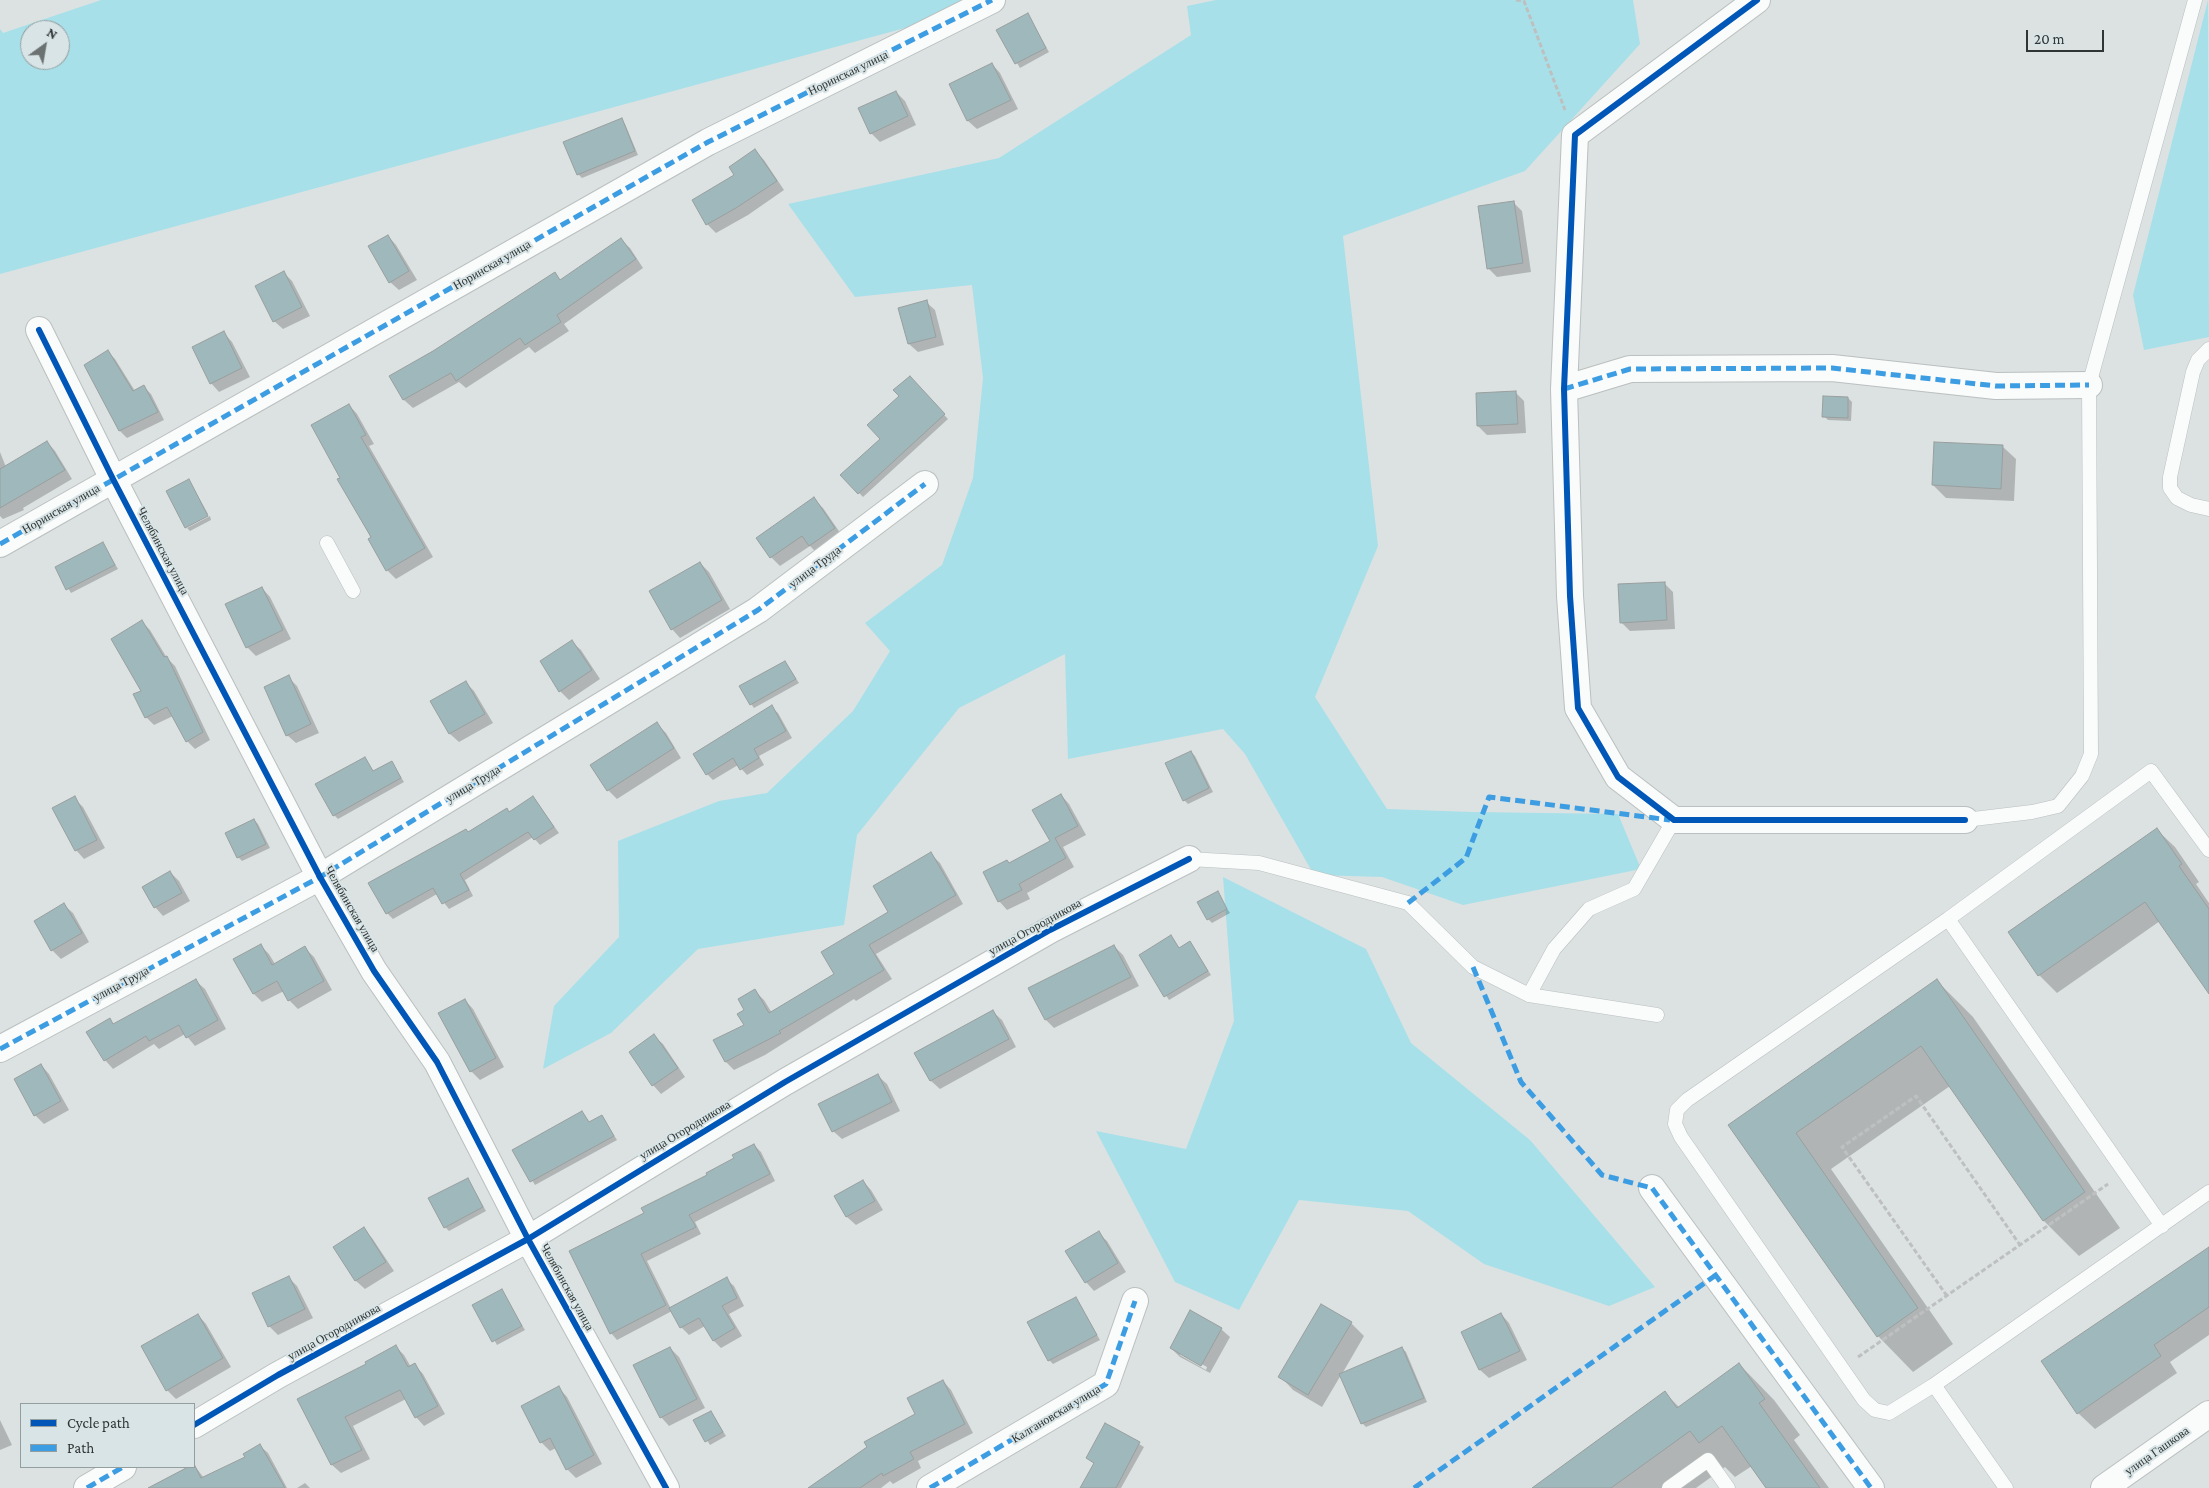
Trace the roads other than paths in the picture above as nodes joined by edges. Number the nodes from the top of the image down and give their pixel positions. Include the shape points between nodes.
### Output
1 (992, 0) edge
2 (1757, 0) edge
3 (2195, 0) edge
4 (39, 330) dead end
5 (2209, 349) edge
6 (2089, 385) junction
7 (1564, 389) junction
8 (113, 479) junction
9 (925, 484) dead end
10 (2209, 509) edge
11 (327, 543) dead end
12 (0, 544) edge
13 (353, 591) dead end
14 (1674, 820) junction
15 (1965, 820) joint
16 (2209, 850) edge
17 (1189, 859) joint
18 (320, 877) junction
19 (1948, 919) junction
20 (1529, 995) junction
21 (1656, 1015) dead end
22 (0, 1049) edge
23 (1652, 1188) dead end
24 (2209, 1192) edge
25 (2162, 1226) junction
26 (528, 1239) junction
27 (1135, 1301) dead end
28 (1934, 1384) junction
29 (2209, 1414) edge
30 (195, 1424) edge
31 (121, 1468) edge
32 (87, 1488) edge
33 (666, 1488) edge
34 (930, 1488) edge
35 (1669, 1488) edge
36 (1728, 1488) edge
37 (1871, 1488) edge
38 (2006, 1488) edge
39 (2104, 1488) edge

1 - 8 street, Норинская улица via 708,142
2 - 7 street via 1574,135
3 - 6 lane
4 - 8 street, Челябинская улица
5 - 10 lane via 2198,360 2193,372 2170,488 2177,498
6 - 7 street via 1996,386 1832,368 1630,369
6 - 15 lane via 2091,754 2082,776 2058,806
7 - 14 street via 1570,596 1578,708 1618,778
8 - 12 street, Норинская улица
8 - 18 street, Челябинская улица
9 - 18 street, улица Труда via 758,610
11 - 13 lane
14 - 15 street
14 - 20 lane via 1634,889 1590,909 1554,949
16 - 19 lane via 2151,771
17 - 20 lane via 1259,863 1408,903 1474,967
17 - 26 street, улица Огородникова via 1050,930 785,1082
18 - 22 street, улица Труда
18 - 26 street, Челябинская улица via 374,971 438,1062
19 - 25 lane
19 - 28 lane via 1687,1100 1677,1110 1674,1124 1864,1400 1875,1410 1889,1413
20 - 21 lane
23 - 37 street
24 - 25 lane
25 - 28 lane
26 - 30 street, улица Огородникова via 278,1375
26 - 33 street, Челябинская улица
27 - 34 street, Калгановская улица via 1106,1384
28 - 38 lane
29 - 39 street, улица Гашкова
31 - 32 street
35 - 36 lane via 1708,1460

